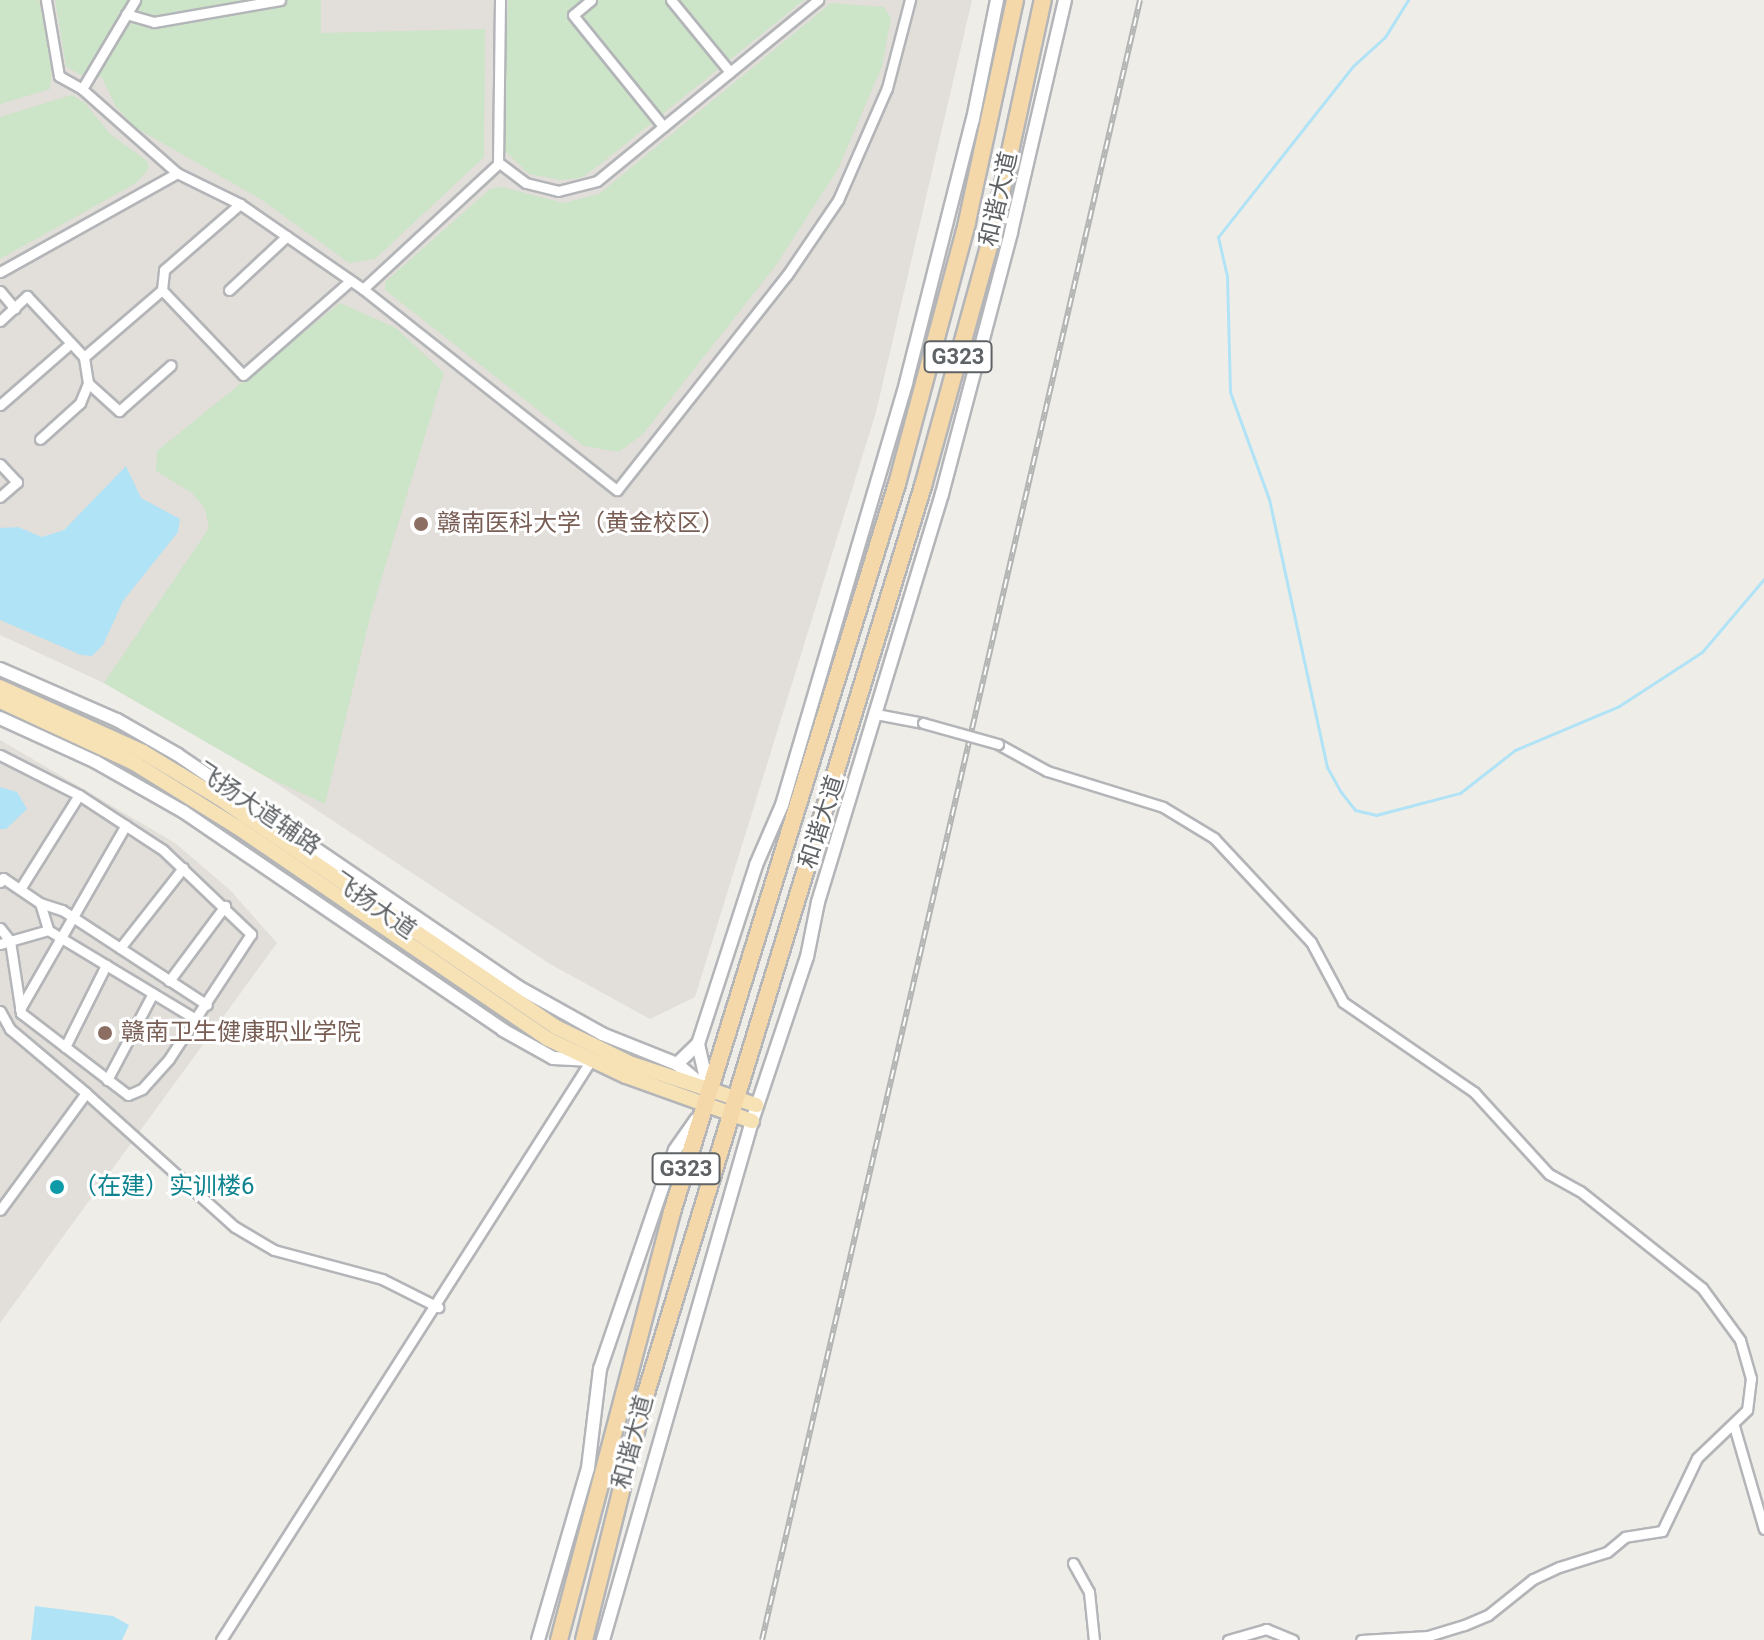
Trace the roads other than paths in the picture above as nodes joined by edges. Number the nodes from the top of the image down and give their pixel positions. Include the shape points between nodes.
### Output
1 (46, 0) edge
2 (135, 0) edge
3 (280, 0) edge
4 (500, 0) edge
5 (591, 0) edge
6 (671, 0) edge
7 (818, 0) edge
8 (910, 0) edge
9 (997, 0) edge
10 (1015, 0) edge
11 (1043, 0) edge
12 (1065, 0) edge
13 (126, 14) junction
14 (730, 72) junction
15 (82, 89) junction
16 (663, 126) junction
17 (499, 163) junction
18 (177, 173) junction
19 (240, 204) junction
20 (287, 236) junction
21 (0, 272) edge
22 (349, 282) junction
23 (363, 289) junction
24 (162, 290) junction
25 (229, 290) dead end
26 (0, 291) edge
27 (15, 309) junction
28 (0, 321) edge
29 (71, 343) junction
30 (84, 357) junction
31 (171, 365) dead end
32 (88, 383) junction
33 (0, 405) edge
34 (40, 439) dead end
35 (0, 464) edge
36 (0, 497) edge
37 (0, 669) edge
38 (22, 677) junction
39 (0, 687) edge
40 (0, 701) edge
41 (63, 714) junction
42 (876, 714) junction
43 (0, 718) edge
44 (84, 737) junction
45 (143, 752) junction
46 (0, 755) edge
47 (178, 755) junction
48 (117, 774) junction
49 (79, 795) junction
50 (244, 797) junction
51 (184, 812) junction
52 (126, 825) junction
53 (237, 827) junction
54 (276, 838) junction
55 (183, 868) junction
56 (0, 882) edge
57 (20, 889) junction
58 (40, 903) junction
59 (225, 906) junction
60 (73, 917) junction
61 (0, 928) edge
62 (48, 930) junction
63 (61, 938) junction
64 (5, 943) edge
65 (120, 948) junction
66 (106, 965) junction
67 (169, 981) junction
68 (153, 993) junction
69 (207, 1005) junction
70 (20, 1009) junction
71 (0, 1011) edge
72 (197, 1020) junction
73 (698, 1044) junction
74 (65, 1047) junction
75 (591, 1060) junction
76 (677, 1064) junction
77 (107, 1080) junction
78 (86, 1093) junction
79 (707, 1100) junction
80 (756, 1105) junction
81 (733, 1107) junction
82 (752, 1121) junction
83 (0, 1210) edge
84 (438, 1307) junction
85 (1734, 1426) junction
86 (1764, 1529) edge
87 (1073, 1563) dead end
88 (1387, 1638) edge
89 (221, 1640) edge
90 (538, 1640) edge
91 (559, 1640) edge
92 (584, 1640) edge
93 (603, 1640) edge
94 (1094, 1640) edge
95 (1228, 1640) edge
96 (1293, 1640) edge
97 (1361, 1640) edge

1 - 15 street via 59,76
2 - 13 street
3 - 13 street via 154,22
4 - 17 street
5 - 16 street via 573,15
6 - 14 street
7 - 14 street
8 - 23 street via 887,88 838,200 787,275 617,490
9 - 73 street via 973,119 906,383 782,805 756,865
10 - 79 highway, 和谐大道 / G323 via 963,238 831,704
11 - 81 highway, 和谐大道 / G323 via 992,235 923,486
12 - 42 street via 979,355
13 - 15 street
14 - 16 street
15 - 18 street
16 - 17 street via 597,181 568,191 526,183
17 - 23 street
18 - 19 street
18 - 21 street
19 - 20 street
19 - 24 street via 164,270
20 - 22 street
20 - 25 street
22 - 23 street
22 - 24 street via 243,375
24 - 30 street
26 - 27 street
27 - 28 street
27 - 29 street via 27,296
29 - 30 street
29 - 33 street
30 - 32 street
31 - 32 street via 119,411
32 - 34 street via 80,403
35 - 36 street via 17,482
37 - 38 street, 飞扬大道辅路
38 - 41 street
38 - 47 street, 飞扬大道辅路
39 - 41 main road, 飞扬大道
40 - 44 main road, 飞扬大道
41 - 45 main road, 飞扬大道
42 - 80 street via 818,902 807,957
42 - 85 street, bridge via 998,744 1047,771 1184,817 1214,838 1311,942 1343,1002 1474,1092 1533,1160 1702,1288 1730,1321 1748,1359 1747,1410
43 - 48 street, 飞扬大道辅路
44 - 48 street
44 - 53 main road, 飞扬大道
45 - 47 street
45 - 54 main road, 飞扬大道
46 - 49 street
47 - 50 street, 飞扬大道辅路
48 - 51 street, 飞扬大道辅路
49 - 52 street
49 - 57 street
50 - 54 street
50 - 76 street, 飞扬大道辅路 via 562,1014
51 - 53 street
51 - 75 street, 飞扬大道辅路 via 503,1030 553,1058
52 - 55 street
52 - 60 street
53 - 75 main road, 飞扬大道 via 502,1011
54 - 79 main road, 飞扬大道 via 556,1027
55 - 59 street
55 - 65 street
56 - 57 street via 3,878
57 - 58 street
58 - 60 street
58 - 62 street
59 - 67 street
59 - 69 street via 251,934
60 - 63 street
60 - 65 street
61 - 64 street
62 - 63 street
62 - 64 street
63 - 66 street
63 - 70 street
64 - 70 street
65 - 67 street
66 - 68 street
66 - 74 street
67 - 69 street
68 - 72 street
68 - 77 street
69 - 72 street
70 - 74 street
71 - 78 street via 10,1029
72 - 77 street via 142,1089 128,1095
73 - 76 street
73 - 79 street
74 - 77 street
75 - 79 main road, 飞扬大道
75 - 84 street
76 - 79 street, 飞扬大道辅路
78 - 83 street
78 - 84 street via 235,1227 274,1250 382,1279
79 - 81 main road, 飞扬大道
79 - 90 street via 675,1150 600,1369 588,1468
79 - 91 highway, G323 via 625,1381
80 - 81 main road, 飞扬大道
80 - 82 street
81 - 82 main road, 飞扬大道
81 - 92 highway, 和谐大道 / G323 via 643,1403
82 - 93 street
84 - 89 street
85 - 86 street
85 - 88 street via 1697,1458 1662,1531 1625,1537 1607,1552 1533,1579 1488,1615 1464,1625 1428,1636
87 - 94 street via 1089,1592
88 - 97 street
95 - 96 street via 1266,1629

